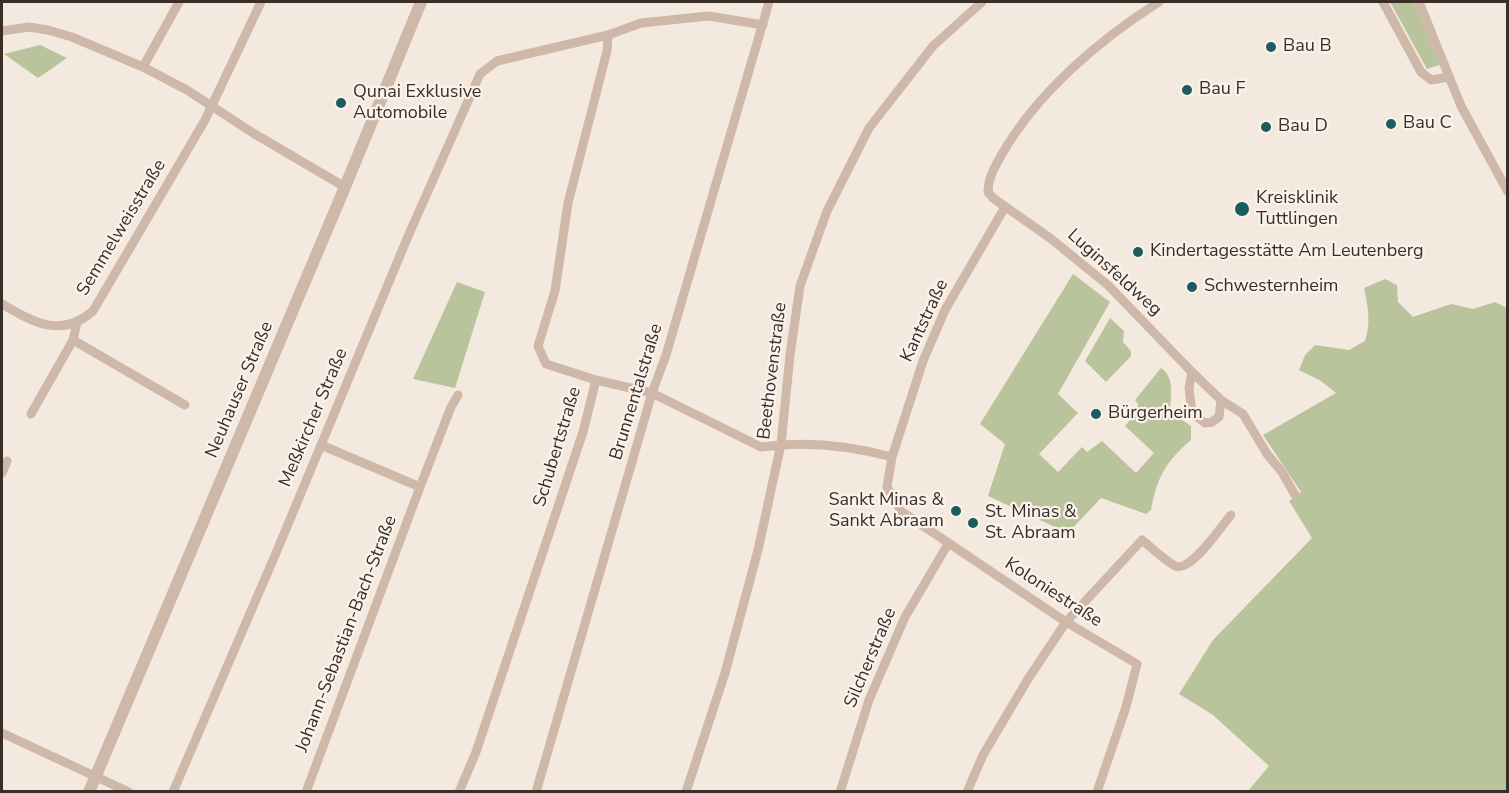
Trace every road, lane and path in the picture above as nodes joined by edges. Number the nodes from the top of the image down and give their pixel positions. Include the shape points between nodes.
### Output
1 (179, 2) edge
2 (261, 2) edge
3 (421, 2) edge
4 (769, 2) edge
5 (982, 2) edge
6 (1159, 2) edge
7 (1383, 2) edge
8 (1419, 2) edge
9 (763, 25) junction
10 (2, 32) edge
11 (608, 35) junction
12 (142, 67) junction
13 (1449, 76) junction
14 (211, 106) junction
15 (345, 187) junction
16 (1508, 192) edge
17 (1005, 207) junction
18 (2, 304) edge
19 (77, 322) junction
20 (74, 340) junction
21 (1192, 372) junction
22 (596, 380) junction
23 (652, 393) junction
24 (458, 395) dead end
25 (1221, 399) junction
26 (185, 405) dead end
27 (32, 414) dead end
28 (781, 444) junction
29 (321, 445) junction
30 (892, 457) junction
31 (7, 461) dead end
32 (2, 473) edge
33 (420, 488) junction
34 (1296, 495) dead end
35 (1231, 514) dead end
36 (948, 544) junction
37 (1066, 622) junction
38 (2, 733) edge
39 (96, 777) junction
40 (89, 792) edge
41 (129, 792) edge
42 (173, 792) edge
43 (306, 792) edge
44 (459, 792) edge
45 (536, 792) edge
46 (686, 792) edge
47 (840, 792) edge
48 (967, 792) edge
49 (1098, 792) edge

1 - 12 street
2 - 14 street, Semmelweisstraße
3 - 15 street, Neuhauser Straße
4 - 9 street, Brunnentalstraße
5 - 28 street, Beethovenstraße via 933,46 869,128 826,212 800,286
6 - 17 street, Luginsfeldweg via 1124,24 1077,65 1011,138 988,185 988,192
7 - 13 street via 1421,72 1431,80
8 - 13 street
9 - 11 street via 709,16 688,17 641,23
9 - 23 street, Brunnentalstraße
10 - 12 street via 29,27 48,30
11 - 22 street, Schubertstraße via 568,203 555,291 538,346 546,364
11 - 29 street, Meßkircher Straße via 493,63 480,74
12 - 14 street
13 - 16 street
14 - 15 street
14 - 19 street, Semmelweisstraße via 104,295 93,311
15 - 39 street, Neuhauser Straße
17 - 21 street, Luginsfeldweg via 1109,286
17 - 30 street, Kantstraße via 945,310 923,361
18 - 19 street, Semmelweisstraße via 41,325
19 - 20 street
20 - 26 street
20 - 27 street
21 - 25 street, Luginsfeldweg
21 - 25 street via 1192,413 1204,423 1212,422 1220,417
22 - 23 street
22 - 44 street, Schubertstraße via 583,432 476,752
23 - 28 street via 761,447
23 - 45 street, Brunnentalstraße
24 - 33 street, Johann-Sebastian-Bach-Straße
25 - 34 street, Luginsfeldweg via 1243,414
28 - 30 street via 861,449
28 - 46 street, Beethovenstraße via 725,673
29 - 33 street
29 - 42 street, Meßkircher Straße
30 - 36 street, Koloniestraße via 887,487 900,511
31 - 32 street
33 - 43 street, Johann-Sebastian-Bach-Straße
35 - 37 street via 1192,562 1183,567 1176,566 1142,540
36 - 37 street, Koloniestraße
36 - 47 street, Silcherstraße via 905,617 869,700
37 - 48 street via 983,755
37 - 49 street, Koloniestraße via 1137,664
38 - 39 street
39 - 40 street, Neuhauser Straße
39 - 41 street

